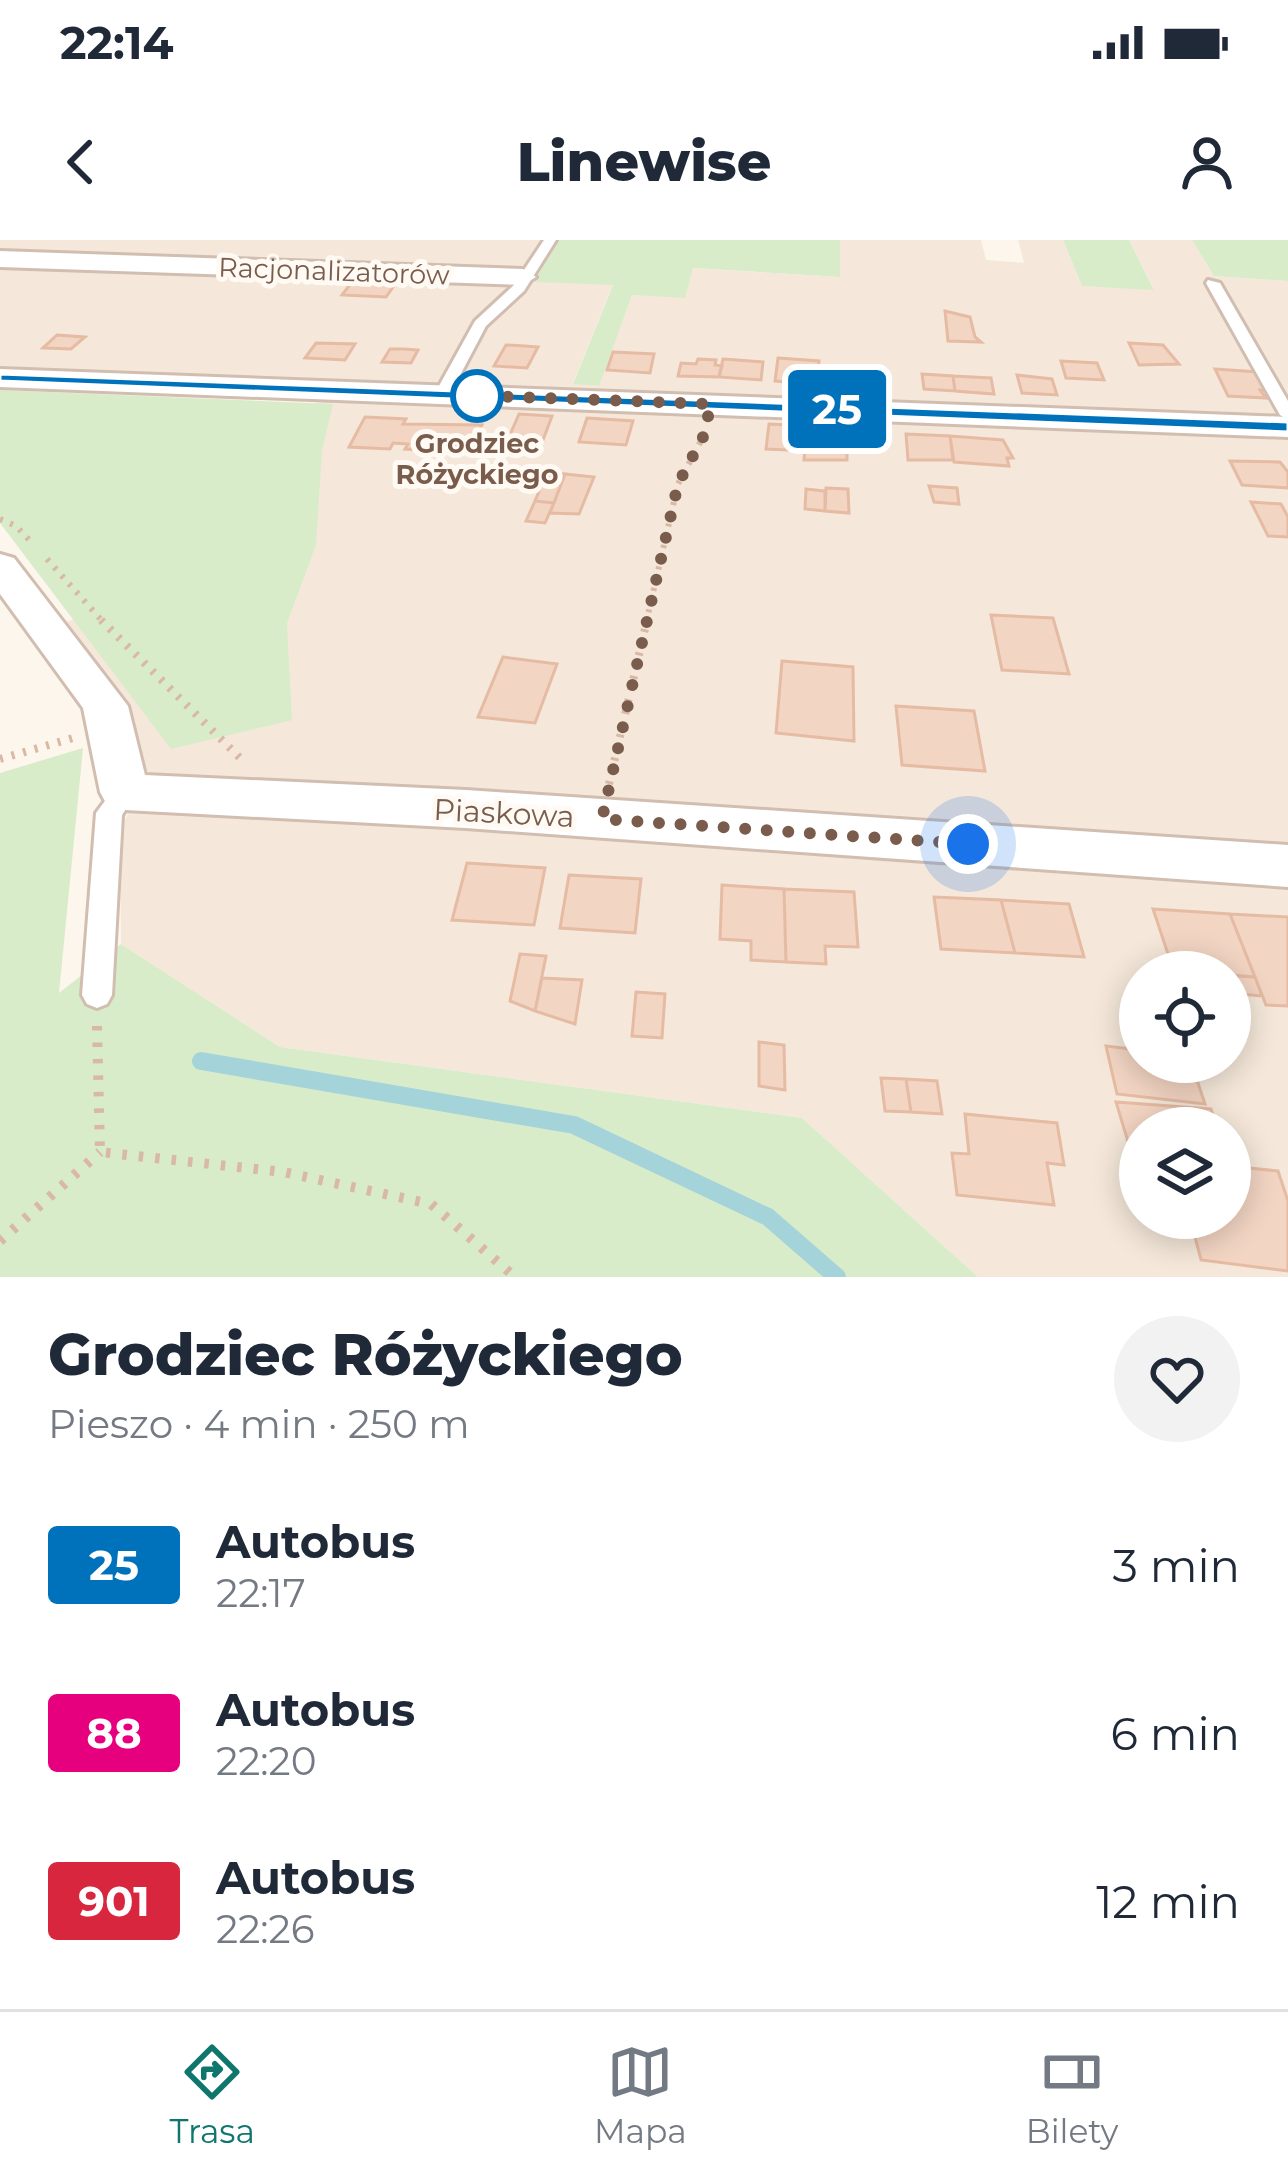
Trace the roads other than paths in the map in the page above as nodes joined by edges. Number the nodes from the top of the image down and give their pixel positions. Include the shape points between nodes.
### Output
1 (550, 240) edge
2 (0, 259) edge
3 (523, 277) junction
4 (1213, 283) dead end
5 (0, 378) edge
6 (442, 394) junction
7 (1288, 415) edge
8 (1288, 427) edge
9 (0, 566) edge
10 (125, 792) junction
11 (1288, 866) edge
12 (97, 995) road end

1 - 3 lane
2 - 3 street, Racjonalizatorów
3 - 6 lane via 480,324
4 - 7 lane
5 - 6 street
6 - 8 street
9 - 10 street via 105,706
10 - 11 street, Piaskowa
10 - 12 lane via 109,813

